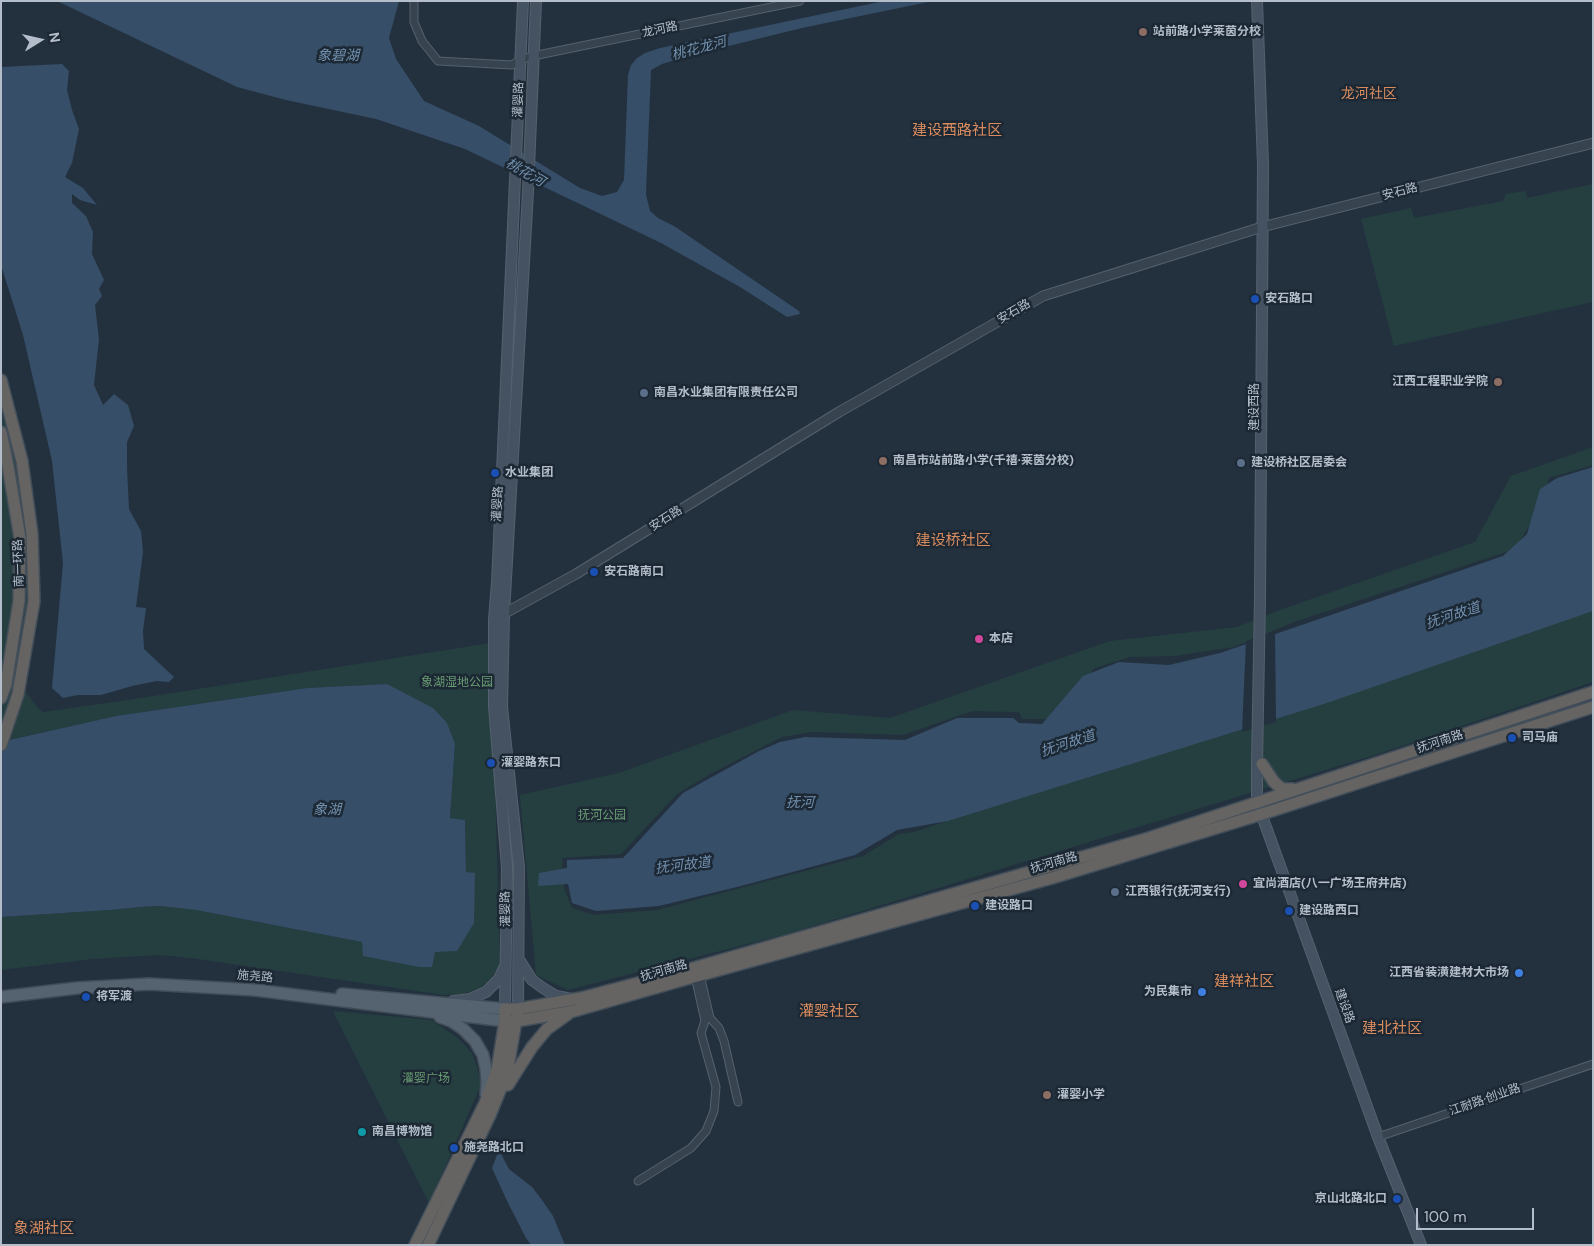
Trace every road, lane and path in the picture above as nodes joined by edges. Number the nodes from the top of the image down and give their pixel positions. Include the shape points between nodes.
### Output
1 (414, 1) edge
2 (523, 1) edge
3 (536, 1) edge
4 (800, 1) edge
5 (1258, 1) edge
6 (1263, 1) edge
7 (533, 56) junction
8 (520, 60) junction
9 (1593, 142) edge
10 (1265, 226) junction
11 (1, 380) edge
12 (1, 432) edge
13 (504, 614) junction
14 (494, 619) junction
15 (1593, 692) edge
16 (1, 698) edge
17 (1593, 707) edge
18 (1, 745) edge
19 (1260, 764) junction
20 (1295, 790) junction
21 (1261, 800) junction
22 (1264, 813) junction
23 (519, 960) junction
24 (506, 965) junction
25 (698, 975) junction
26 (1, 990) edge
27 (1, 997) edge
28 (573, 1005) junction
29 (432, 1008) junction
30 (505, 1009) junction
31 (518, 1009) junction
32 (511, 1021) junction
33 (1593, 1064) edge
34 (738, 1102) dead end
35 (485, 1103) junction
36 (490, 1115) junction
37 (1378, 1137) junction
38 (638, 1181) dead end
39 (415, 1245) edge
40 (428, 1245) edge
41 (1421, 1245) edge

1 - 8 street, 龙河路 via 414,22 422,41 438,61 512,65
2 - 8 main road, 灌婴路
3 - 7 main road, 灌婴路
4 - 7 street, 龙河路
5 - 10 main road, 建设西路
6 - 10 main road, 建设西路 via 1268,165
7 - 8 street, 龙河路
7 - 13 main road, 灌婴路
8 - 14 main road, 灌婴路
9 - 10 street, 安石路
10 - 13 street, 安石路 via 1043,296 839,412 576,574
10 - 19 main road, 建设西路
11 - 18 highway, 南一环路 via 23,470 32,534 34,601 18,694
12 - 16 highway, 南一环路 via 20,538 19,601
13 - 14 street, 安石路
13 - 23 main road, 灌婴路 via 502,706 519,867
14 - 24 main road, 灌婴路 via 494,706 507,868
15 - 20 highway, 抚河南路
17 - 22 highway, 抚河南路
19 - 20 highway via 1282,789
19 - 21 main road, 建设西路
20 - 21 highway, 抚河南路
21 - 22 main road, 建设西路
21 - 28 highway, 抚河南路 via 1140,841
22 - 25 highway, 抚河南路 via 1052,878
22 - 37 main road, 建设路
23 - 28 main road via 532,980
23 - 31 main road, 灌婴路
24 - 29 main road via 499,979 486,992
24 - 30 main road, 灌婴路
25 - 28 highway, 抚河南路
25 - 34 street via 710,1018 724,1042
25 - 38 street via 705,1021 701,1033 716,1087 714,1111 706,1131 691,1148
26 - 29 main road, 施尧路 via 148,976 254,983
27 - 29 main road, 施尧路 via 149,984 255,990
28 - 31 highway, 抚河南路
28 - 32 highway, 抚河南路
28 - 36 highway via 547,1029 516,1071
29 - 30 main road, 施尧路
29 - 32 main road, 施尧路
29 - 35 main road via 463,1029 483,1055 487,1076
30 - 31 highway, 抚河南路
30 - 32 highway
31 - 32 highway
32 - 35 highway
32 - 36 highway via 507,1073
33 - 37 street, 江耐路·创业路
35 - 39 highway
36 - 40 highway
37 - 41 main road, 建设路

